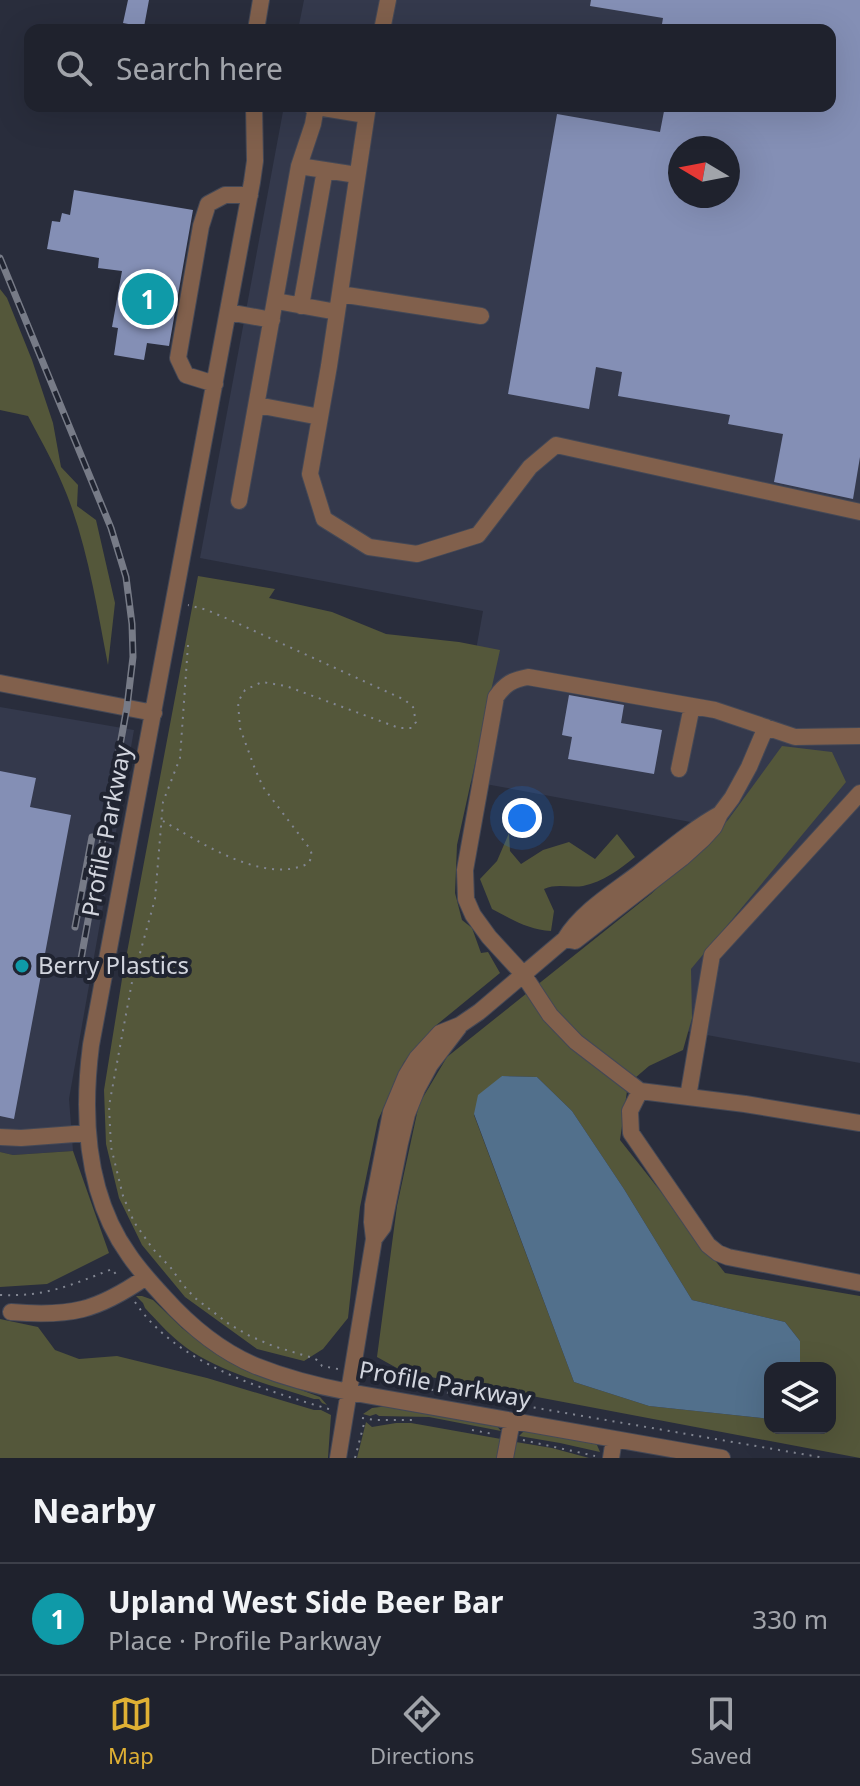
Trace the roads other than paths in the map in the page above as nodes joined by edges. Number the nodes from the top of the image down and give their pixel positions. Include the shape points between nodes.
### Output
1 (261, 0) edge
2 (388, 0) edge
3 (257, 24) edge
4 (383, 24) edge
5 (254, 112) edge
6 (314, 112) edge
7 (367, 112) edge
8 (299, 166) junction
9 (325, 170) junction
10 (357, 175) junction
11 (250, 195) junction
12 (340, 294) junction
13 (276, 301) junction
14 (301, 306) junction
15 (228, 312) junction
16 (337, 312) junction
17 (481, 316) dead end
18 (272, 320) junction
19 (215, 384) junction
20 (257, 405) junction
21 (320, 417) junction
22 (239, 501) dead end
23 (860, 512) edge
24 (0, 683) edge
25 (692, 706) junction
26 (154, 713) junction
27 (766, 727) junction
28 (860, 736) edge
29 (679, 769) dead end
30 (860, 793) edge
31 (523, 974) junction
32 (640, 1091) junction
33 (688, 1097) junction
34 (860, 1123) edge
35 (88, 1133) junction
36 (0, 1137) edge
37 (146, 1277) junction
38 (860, 1283) edge
39 (11, 1312) dead end
40 (349, 1392) junction
41 (512, 1421) junction
42 (614, 1439) junction
43 (338, 1458) edge
44 (505, 1458) edge
45 (611, 1458) edge
46 (722, 1458) edge

1 - 3 street
2 - 4 street
5 - 11 street, Profile Parkway
6 - 8 street
7 - 10 street
8 - 9 street
8 - 13 street
9 - 10 street
9 - 14 street
10 - 12 street
11 - 15 street, Profile Parkway
11 - 19 street via 225,195 208,204 201,226 178,358 186,375
12 - 16 street
12 - 17 street
13 - 14 street
13 - 18 street
14 - 16 street
15 - 18 street
15 - 19 street, Profile Parkway
16 - 21 street
18 - 20 street
19 - 26 street, Profile Parkway
20 - 21 street
20 - 22 street
21 - 23 street via 310,474 324,519 369,547 417,554 478,535 530,467 556,445
24 - 26 street
25 - 27 street
25 - 29 street
25 - 31 street via 528,677 505,685 496,697 465,870 466,899 489,937
26 - 35 street, Profile Parkway via 91,1045 85,1097
27 - 28 street via 795,737
27 - 31 street via 720,814 601,902
30 - 33 street via 712,955
31 - 32 street via 576,1042
31 - 40 street via 479,1012 440,1033 411,1067 398,1093 373,1205 374,1239
32 - 33 street
32 - 38 street via 630,1111 631,1133 708,1245 728,1257
33 - 34 street
35 - 36 street
35 - 37 street, Profile Parkway via 103,1203 128,1254
37 - 39 street via 87,1309
37 - 40 street, Profile Parkway via 210,1340 253,1365
40 - 41 street, Profile Parkway
40 - 43 street
41 - 42 street, Profile Parkway
41 - 44 street
42 - 45 street
42 - 46 street, Profile Parkway

